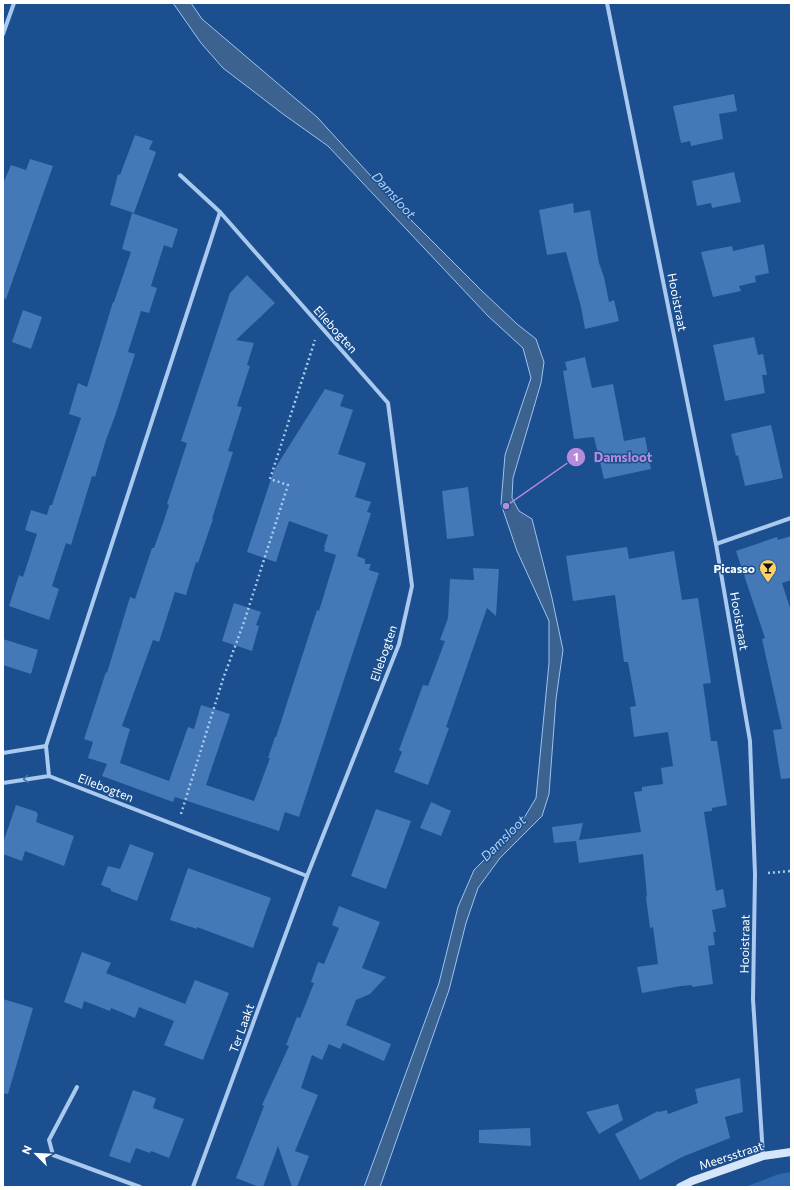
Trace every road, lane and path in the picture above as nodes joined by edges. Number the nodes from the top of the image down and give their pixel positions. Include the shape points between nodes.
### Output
1 (14, 3) edge
2 (607, 3) edge
3 (3, 34) edge
4 (180, 175) dead end
5 (220, 212) junction
6 (320, 326) junction
7 (791, 518) edge
8 (716, 544) junction
9 (46, 746) junction
10 (3, 753) edge
11 (49, 776) junction
12 (3, 783) edge
13 (177, 826) junction
14 (791, 871) edge
15 (755, 874) junction
16 (307, 876) junction
17 (77, 1087) dead end
18 (791, 1152) edge
19 (763, 1156) junction
20 (140, 1187) edge
21 (193, 1187) edge
22 (680, 1187) edge

1 - 3 street
2 - 8 street, Hooistraat
4 - 5 street, Ellebogten
5 - 6 street, Ellebogten
5 - 9 street
6 - 13 path via 270,479 288,485
6 - 16 street, Ellebogten via 388,403 412,586 398,644
7 - 8 street
8 - 15 street, Hooistraat via 750,741
9 - 10 street
9 - 11 street
11 -> 12 street, Ellebogten
11 - 13 street, Ellebogten
13 - 16 street, Ellebogten
14 - 15 path
15 - 19 street, Hooistraat via 754,999
16 - 21 street, Ter Laakt
17 - 20 street via 49,1140 53,1155
18 - 19 main road, Meersstraat
19 - 22 main road, Meersstraat

